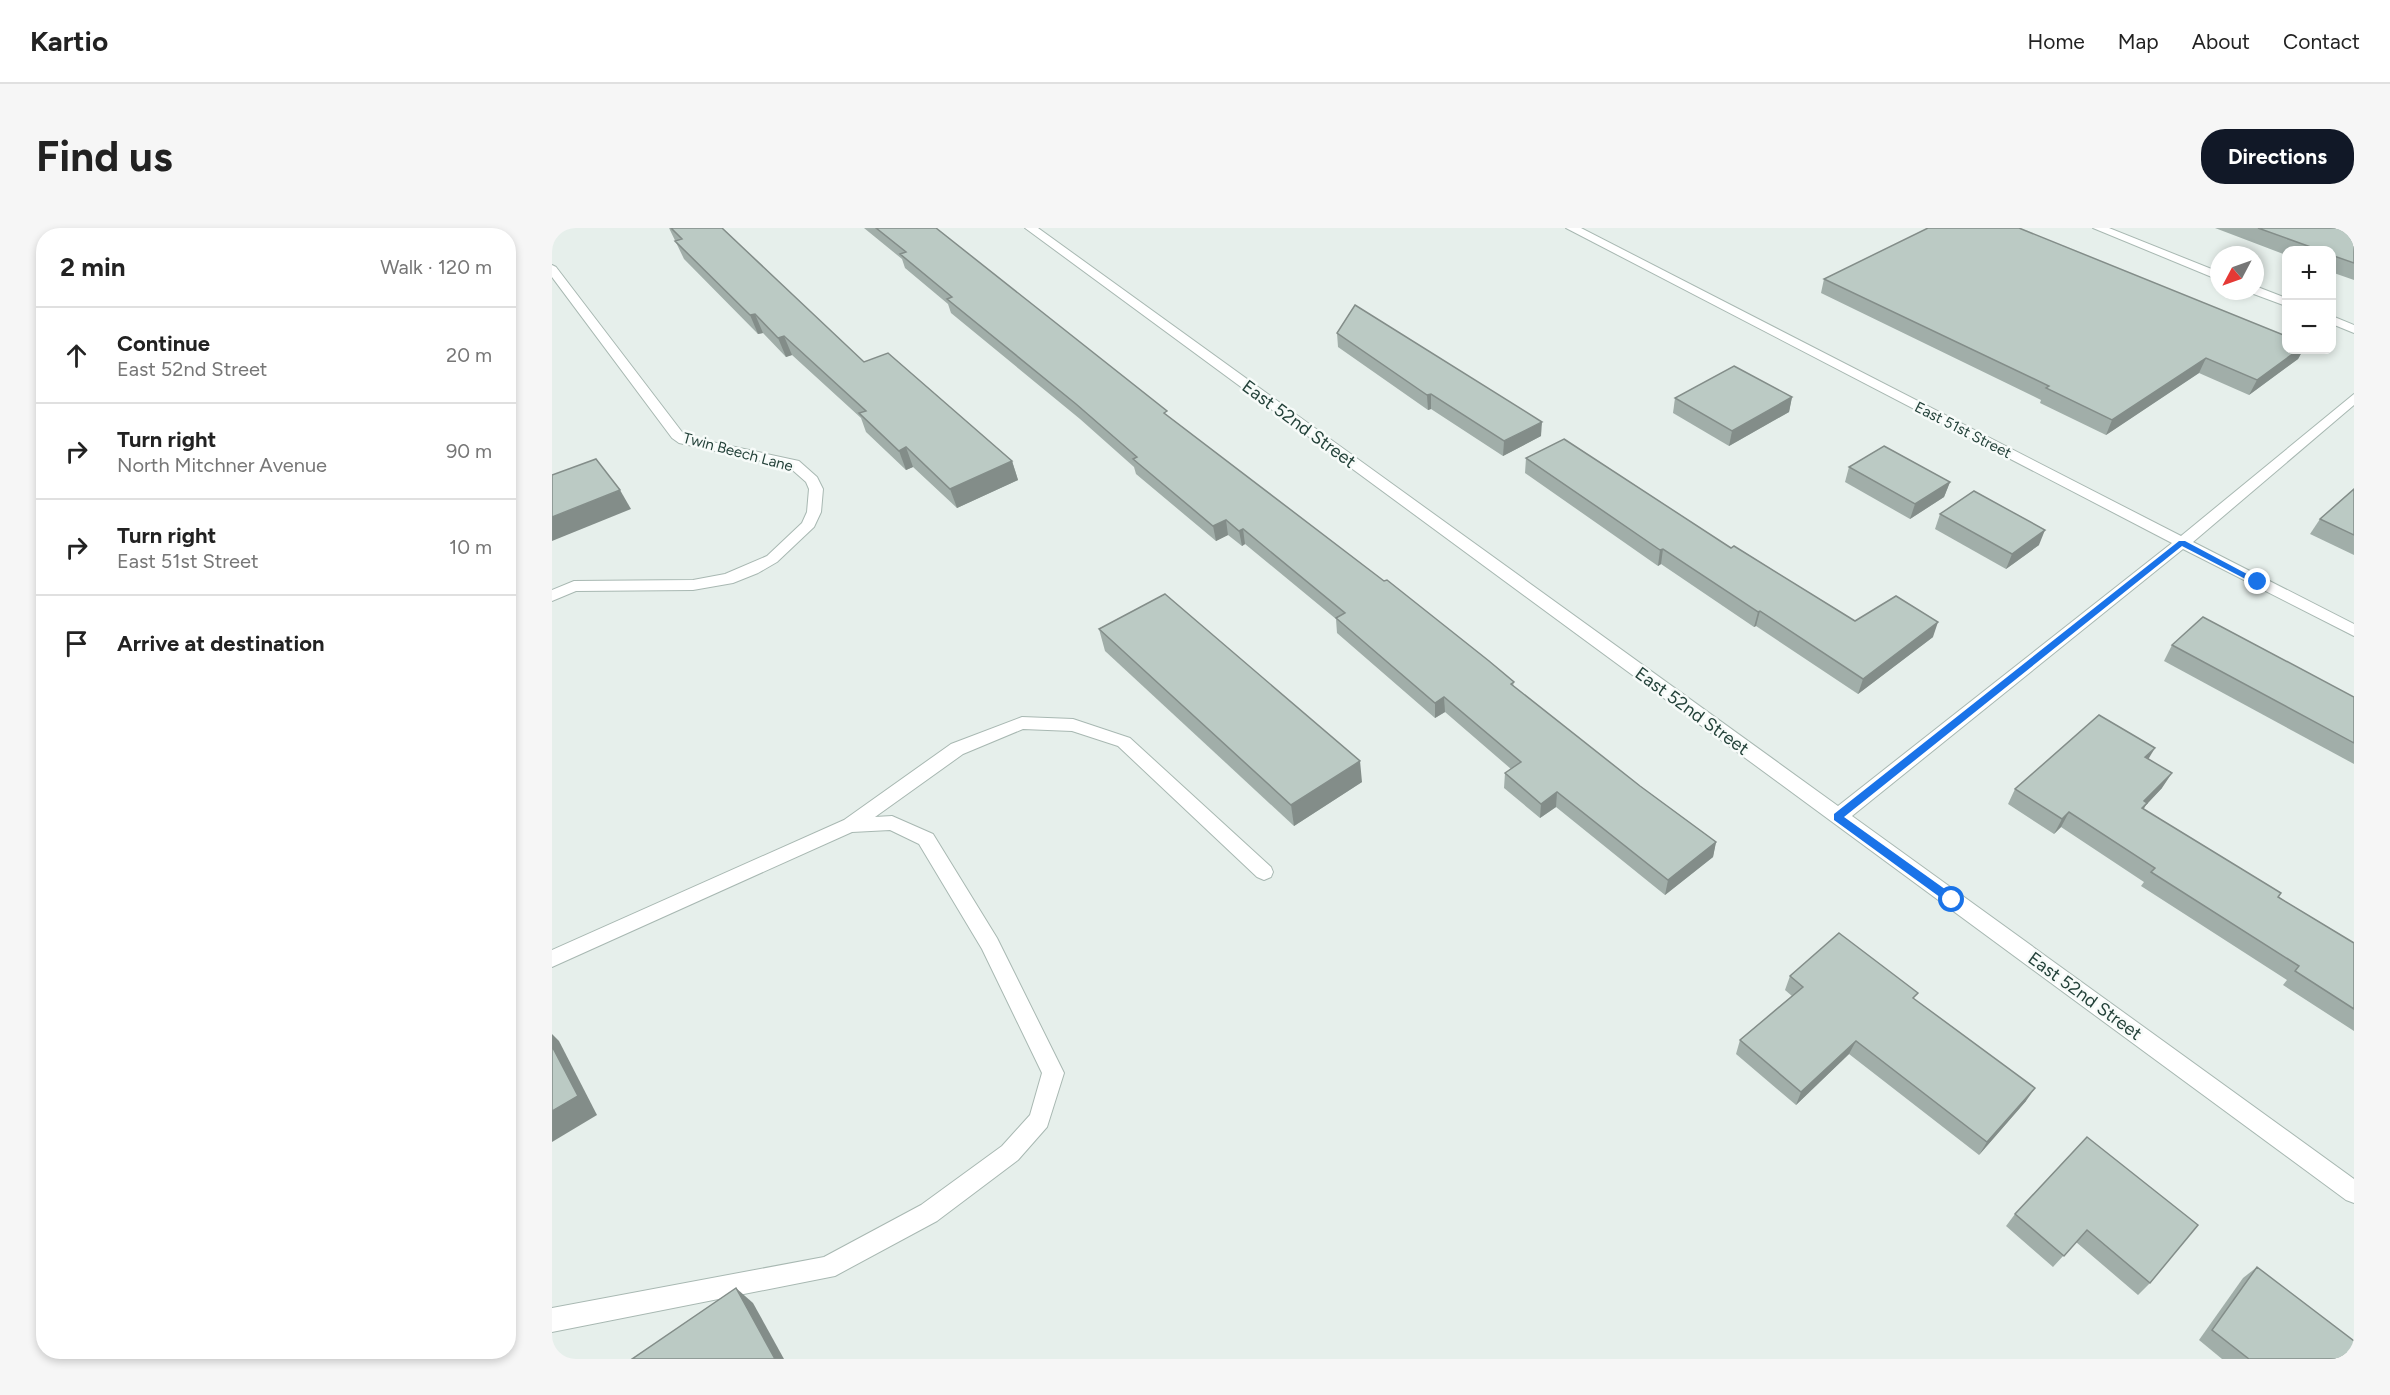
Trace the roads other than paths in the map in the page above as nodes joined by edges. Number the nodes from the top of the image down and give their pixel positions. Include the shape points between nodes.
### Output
1 (1031, 228) edge
2 (1572, 228) edge
3 (2099, 228) edge
4 (552, 268) edge
5 (2210, 272) edge
6 (2264, 293) edge
7 (2282, 300) edge
8 (2336, 322) edge
9 (2354, 329) edge
10 (2354, 398) edge
11 (2182, 543) junction
12 (552, 596) edge
13 (2354, 631) edge
14 (1837, 817) junction
15 (850, 825) junction
16 (1264, 872) dead end
17 (552, 959) edge
18 (2354, 1192) edge
19 (552, 1320) edge

1 - 14 street, East 52nd Street
2 - 11 street, East 51st Street
3 - 5 street
4 - 12 street, Twin Beech Lane via 677,435 684,440 794,464 816,489 809,524 786,548 753,570 700,585 574,586
6 - 7 street
8 - 9 street
10 - 11 street
11 - 13 street, East 51st Street
11 - 14 street
14 - 18 street, East 52nd Street
15 - 16 street via 957,749 1022,723 1074,725 1124,742
15 - 17 street
15 - 19 street via 892,823 926,839 990,944 1053,1073 1039,1120 1010,1153 929,1213 826,1268

